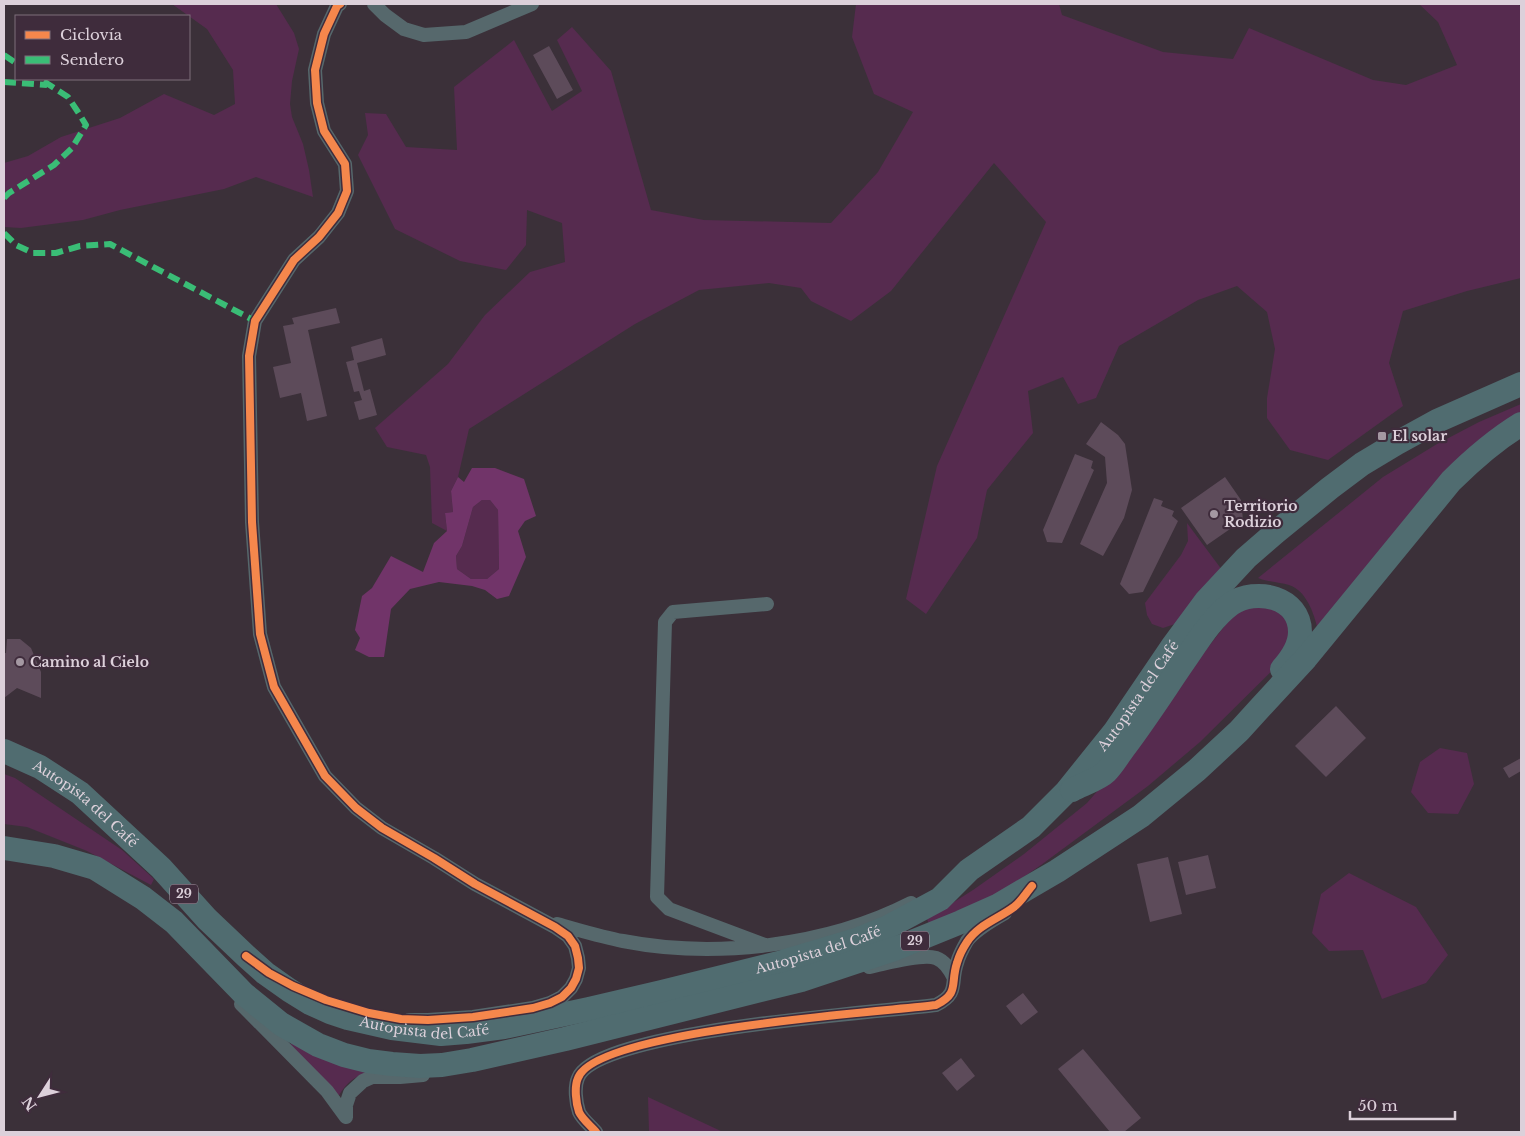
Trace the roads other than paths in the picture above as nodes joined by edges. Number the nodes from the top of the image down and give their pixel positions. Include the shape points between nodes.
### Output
1 (340, 4) edge
2 (374, 4) edge
3 (532, 4) edge
4 (1521, 384) edge
5 (1521, 424) edge
6 (767, 604) dead end
7 (4, 751) edge
8 (4, 768) edge
9 (1066, 792) junction
10 (1140, 816) junction
11 (123, 832) junction
12 (4, 838) edge
13 (4, 848) edge
14 (95, 868) junction
15 (969, 870) junction
16 (1032, 886) junction
17 (523, 911) junction
18 (174, 922) junction
19 (765, 945) junction
20 (246, 956) junction
21 (833, 970) junction
22 (954, 978) junction
23 (495, 1055) junction
24 (596, 1132) edge

1 - 17 street via 324,34 315,70 317,102 324,131 345,164 347,191 338,213 319,237 294,260 255,321 249,356 252,522 260,634 274,686 325,776 356,808 382,828
2 - 3 street via 404,29 424,35 466,32
4 - 9 highway, Autopista del Café / 29 via 1437,421 1362,464 1246,558 1188,624 1115,731
5 - 10 highway, Autopista del Café / 29 via 1487,447 1451,481 1306,658 1239,731
6 - 19 street via 673,612 665,622 657,897 669,909
7 - 11 highway, Autopista del Café / 29 via 40,767 80,793
8 - 11 highway via 32,781 96,823
9 - 10 highway via 1105,774 1195,645 1232,604 1258,595 1271,596 1289,606 1296,615 1300,634 1292,656 1231,723 1160,788
9 - 15 highway, Autopista del Café / 29 via 1032,827
10 - 16 highway, Autopista del Café / 29
11 - 20 highway, Autopista del Café / 29
12 - 14 highway via 25,840 61,851
13 - 14 highway, Autopista del Café / 29 via 54,856
14 - 18 highway, Autopista del Café / 29
15 - 19 street via 922,897 872,919 837,931
15 - 20 highway, Autopista del Café / 29 via 940,899 856,940 653,994 466,1032 441,1034 392,1028 330,1012 289,990
16 - 21 highway, Autopista del Café / 29 via 961,922
16 - 22 street via 1015,906 968,940
17 - 19 street via 590,934 642,944 695,949
17 - 20 street via 568,936 578,958 579,968 571,988 562,997 533,1008 473,1017 401,1019 326,1000 269,973
18 - 23 highway, Autopista del Café / 29 via 244,994 281,1024 318,1045 368,1061 420,1066
18 - 23 street via 226,989 327,1091 346,1117 350,1093 372,1077 439,1073
21 - 22 street via 925,957 944,963
21 - 23 highway, Autopista del Café / 29
22 - 24 street via 950,996 936,1005 687,1034 607,1056 591,1064 578,1077 579,1113

